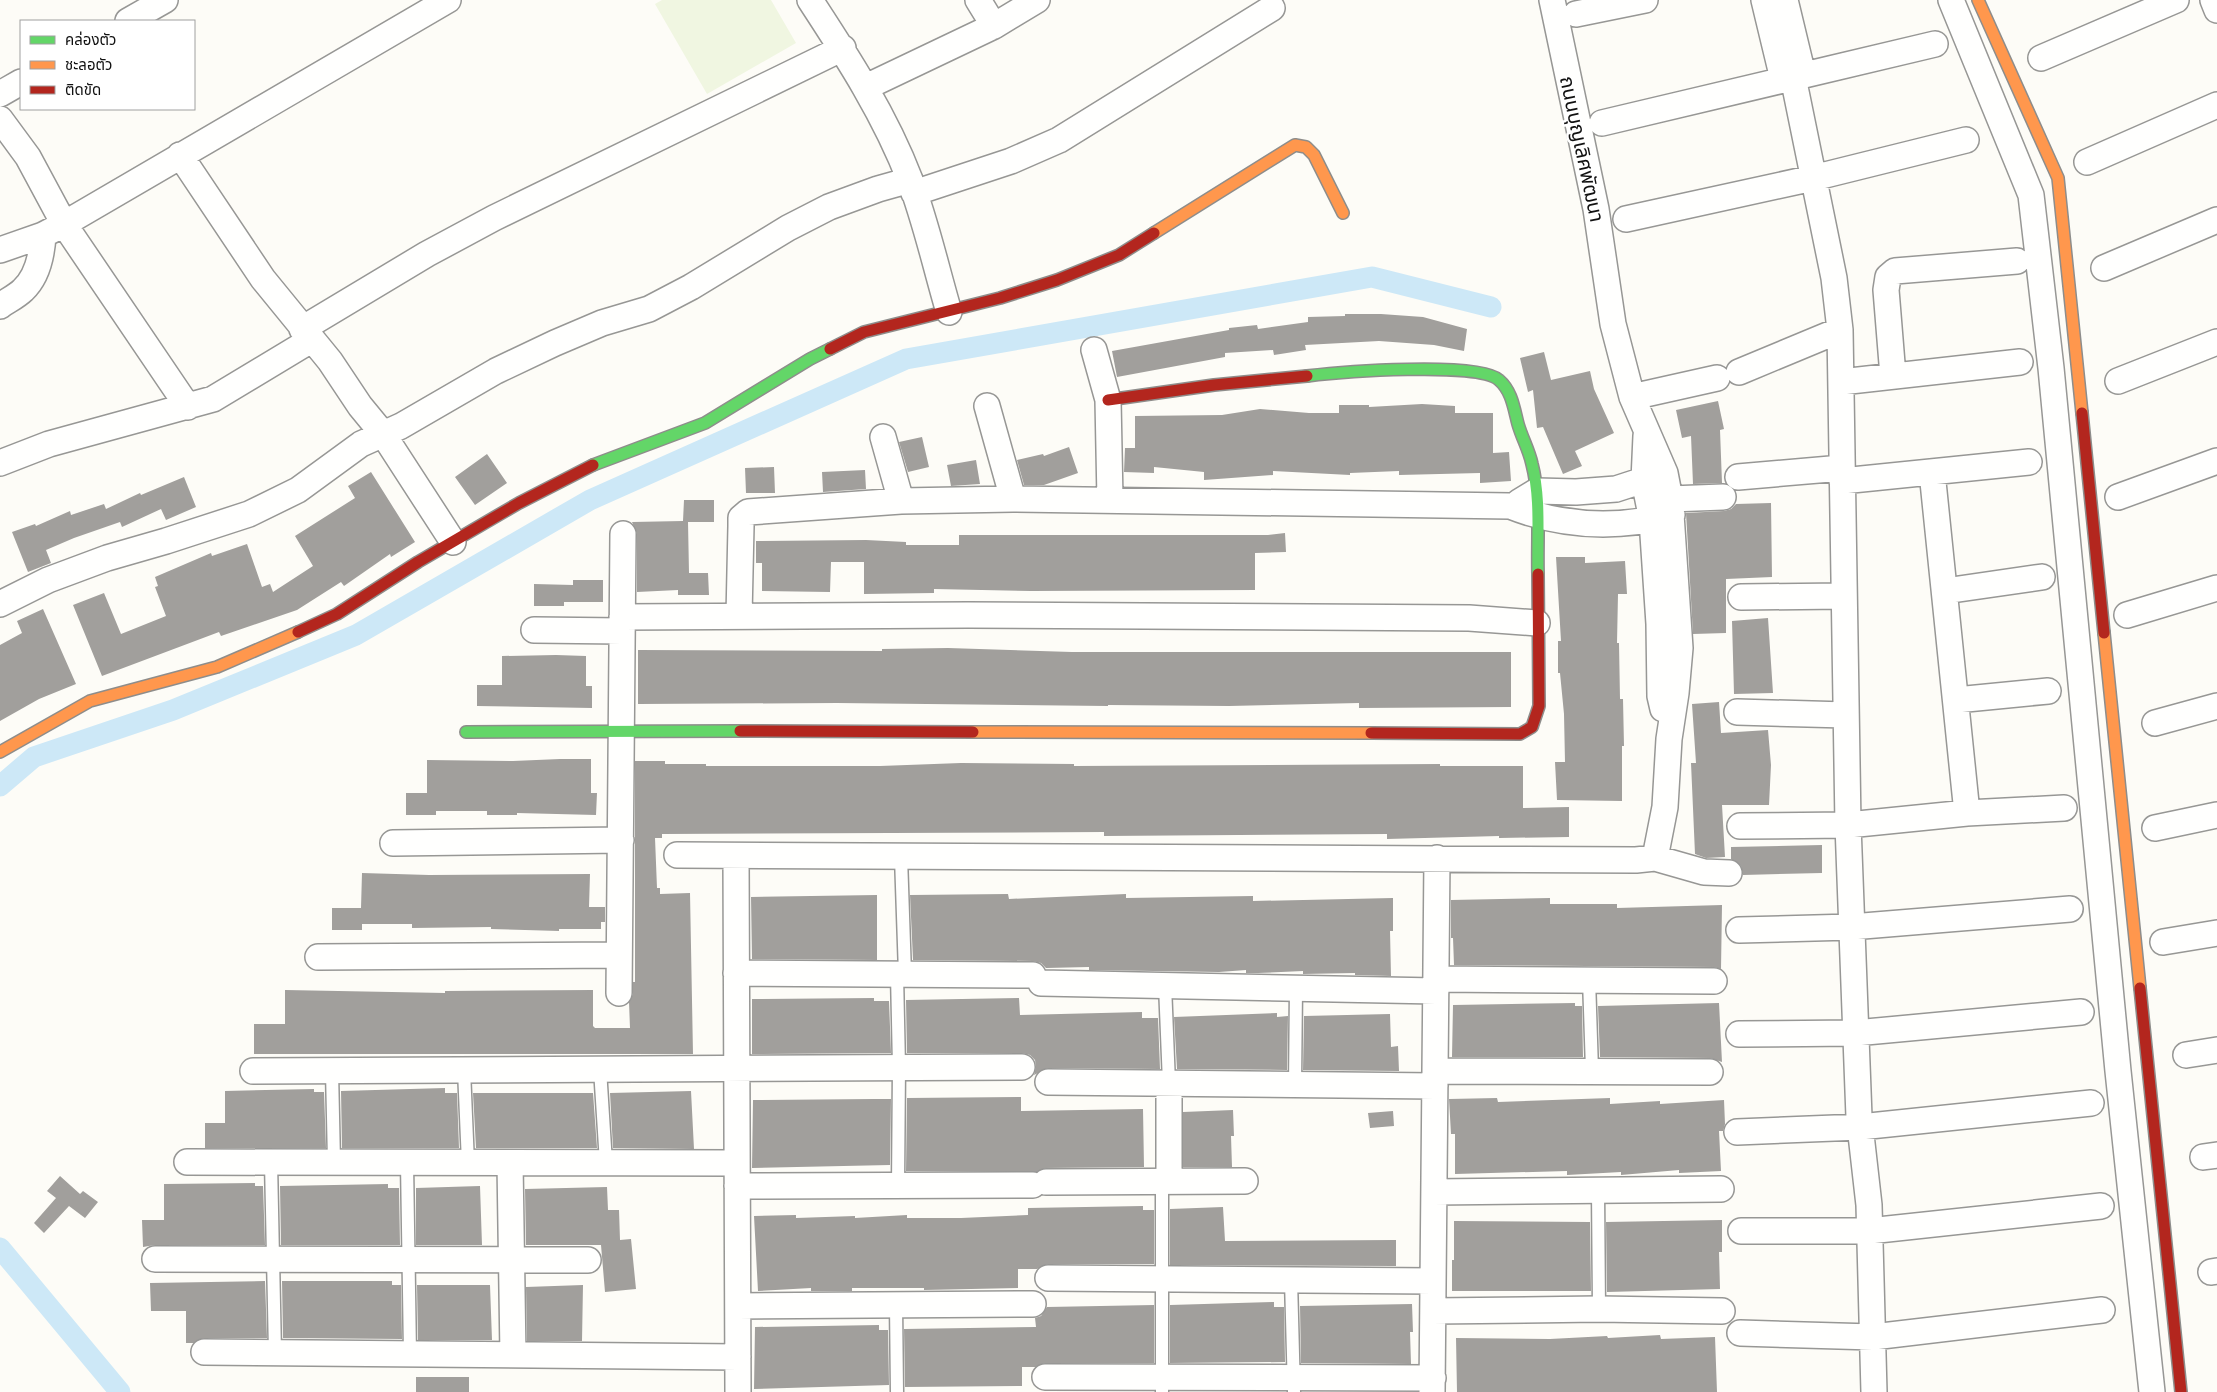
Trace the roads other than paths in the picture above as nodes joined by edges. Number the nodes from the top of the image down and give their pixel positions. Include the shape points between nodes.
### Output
1 (165, 0) edge
2 (448, 0) edge
3 (810, 0) edge
4 (978, 0) edge
5 (1036, 0) edge
6 (1552, 0) edge
7 (1645, 0) edge
8 (1764, 0) edge
9 (1785, 0) edge
10 (1951, 0) edge
11 (1978, 0) edge
12 (2176, 0) edge
13 (2213, 0) edge
14 (1272, 8) dead end
15 (2217, 10) edge
16 (1576, 14) dead end
17 (130, 20) edge
18 (994, 26) junction
19 (1935, 44) dead end
20 (843, 48) junction
21 (2041, 58) dead end
22 (1793, 77) junction
23 (20, 83) edge
24 (866, 87) junction
25 (0, 94) edge
26 (2217, 104) edge
27 (0, 119) edge
28 (1602, 123) dead end
29 (1966, 140) dead end
30 (180, 156) junction
31 (2087, 162) dead end
32 (1813, 178) junction
33 (912, 187) junction
34 (1344, 213) dead end
35 (1626, 219) dead end
36 (2217, 220) edge
37 (53, 229) junction
38 (0, 250) edge
39 (2017, 261) dead end
40 (2104, 268) dead end
41 (0, 306) edge
42 (949, 312) junction
43 (1840, 330) junction
44 (306, 334) junction
45 (2217, 342) edge
46 (1094, 350) dead end
47 (2020, 362) dead end
48 (1893, 376) junction
49 (2118, 381) dead end
50 (1841, 382) junction
51 (1632, 397) junction
52 (1108, 400) junction
53 (188, 406) junction
54 (987, 406) dead end
55 (383, 434) junction
56 (883, 437) dead end
57 (2217, 461) edge
58 (0, 462) edge
59 (2029, 462) dead end
60 (1932, 472) junction
61 (1842, 474) junction
62 (1654, 476) junction
63 (1738, 477) dead end
64 (1537, 491) junction
65 (1724, 497) dead end
66 (2118, 497) dead end
67 (1013, 499) junction
68 (1110, 500) junction
69 (901, 501) junction
70 (1510, 506) junction
71 (1665, 512) junction
72 (1537, 517) junction
73 (623, 534) dead end
74 (453, 542) junction
75 (2042, 577) dead end
76 (2217, 588) edge
77 (1945, 591) junction
78 (1844, 596) junction
79 (1742, 597) dead end
80 (0, 604) edge
81 (2127, 615) dead end
82 (739, 616) junction
83 (1537, 623) junction
84 (622, 624) junction
85 (534, 630) dead end
86 (2048, 691) dead end
87 (1956, 700) junction
88 (2217, 706) edge
89 (1737, 712) dead end
90 (1846, 715) junction
91 (2155, 722) dead end
92 (621, 730) junction
93 (466, 732) dead end
94 (0, 752) edge
95 (2064, 808) dead end
96 (1967, 813) junction
97 (2217, 816) edge
98 (1848, 824) junction
99 (1740, 826) dead end
100 (2155, 828) dead end
101 (621, 840) junction
102 (393, 843) dead end
103 (677, 855) dead end
104 (736, 856) junction
105 (901, 857) junction
106 (1437, 858) junction
107 (1655, 858) junction
108 (1729, 873) dead end
109 (2070, 909) dead end
110 (1851, 927) junction
111 (1739, 930) dead end
112 (2217, 933) edge
113 (2163, 942) dead end
114 (620, 955) junction
115 (318, 957) dead end
116 (736, 973) junction
117 (901, 974) junction
118 (1589, 979) junction
119 (1714, 981) dead end
120 (1165, 985) junction
121 (1436, 985) junction
122 (1296, 988) junction
123 (620, 993) dead end
124 (2080, 1012) dead end
125 (1855, 1033) junction
126 (1740, 1034) dead end
127 (2217, 1050) edge
128 (2186, 1055) dead end
129 (900, 1067) junction
130 (1022, 1067) dead end
131 (736, 1068) junction
132 (600, 1069) junction
133 (332, 1070) junction
134 (464, 1070) junction
135 (1592, 1070) junction
136 (253, 1071) dead end
137 (1710, 1072) dead end
138 (1435, 1078) junction
139 (1048, 1082) dead end
140 (1169, 1084) junction
141 (1295, 1085) junction
142 (2091, 1103) dead end
143 (1860, 1126) junction
144 (1737, 1132) dead end
145 (187, 1162) dead end
146 (271, 1162) junction
147 (334, 1162) junction
148 (407, 1162) junction
149 (468, 1163) junction
150 (510, 1163) junction
151 (606, 1163) junction
152 (737, 1175) junction
153 (1166, 1181) junction
154 (1245, 1181) dead end
155 (898, 1185) junction
156 (1721, 1189) dead end
157 (1598, 1191) junction
158 (1434, 1192) junction
159 (2101, 1206) dead end
160 (1869, 1231) junction
161 (1741, 1232) dead end
162 (155, 1259) dead end
163 (272, 1259) junction
164 (512, 1259) junction
165 (409, 1260) junction
166 (588, 1260) dead end
167 (1048, 1278) dead end
168 (1164, 1279) junction
169 (1291, 1280) junction
170 (1434, 1281) junction
171 (896, 1304) junction
172 (1033, 1304) dead end
173 (738, 1306) junction
174 (1598, 1310) junction
175 (2102, 1310) dead end
176 (1433, 1311) junction
177 (1722, 1311) dead end
178 (1740, 1332) dead end
179 (1872, 1337) junction
180 (204, 1352) dead end
181 (275, 1353) junction
182 (410, 1354) junction
183 (513, 1355) junction
184 (738, 1357) junction
185 (1045, 1377) dead end
186 (1162, 1384) edge
187 (1294, 1385) edge
188 (1433, 1385) edge
189 (738, 1392) edge
190 (897, 1392) edge
191 (1874, 1392) edge
192 (2152, 1392) edge
193 (2181, 1392) edge

1 - 17 street
2 - 30 street
3 - 20 street
4 - 18 street
5 - 18 street
6 - 51 street, ถนนบุญเลิศพัฒนา via 1596,209 1613,324
7 - 16 street
8 - 22 street
9 - 22 street
10 - 192 street via 2031,195
11 - 193 street via 2058,178
12 - 21 street
13 - 15 street
14 - 33 street via 1059,140 1011,161
18 - 24 street
19 - 22 street
20 - 24 street
20 - 44 street via 418,258
22 - 28 street
22 - 32 street
23 - 25 street
24 - 33 street
26 - 31 street
27 - 37 street via 28,157
29 - 32 street
30 - 37 street
30 - 44 street via 263,278
32 - 35 street
32 - 43 street via 1834,278
33 - 42 street
33 - 55 street via 878,190 829,208 788,228 649,309 555,342
34 - 42 street via 1309,148 1295,145 1119,255 1057,280
36 - 40 street
37 - 38 street
37 - 41 street via 24,290
37 - 53 street
39 - 48 street via 1895,271 1888,277 1886,290
42 - 74 street via 864,332 810,358 705,423 595,464
43 - 50 street
43 - 51 street via 1728,375
44 - 53 street via 213,398
44 - 55 street via 330,361
45 - 49 street
46 - 52 street
47 - 48 street
48 - 50 street
50 - 61 street
51 - 62 street, ถนนบุญเลิศพัฒนา via 1646,431
52 - 64 street via 1344,372 1460,370 1489,374 1499,379 1509,392 1532,462
52 - 68 street
53 - 58 street via 49,444
54 - 67 street
55 - 74 street
55 - 80 street via 361,444 298,490 249,514 107,558 48,580
56 - 69 street
57 - 66 street
59 - 60 street
60 - 61 street
60 - 77 street
61 - 63 street
61 - 78 street
62 - 64 street via 1616,488 1580,492
62 - 71 street
64 - 70 street
64 - 72 street
65 - 71 street
67 - 68 street
67 - 69 street
68 - 70 street
69 - 82 street via 748,512 742,518 741,526
70 - 72 street
71 - 72 street via 1606,524
71 - 107 street via 1680,648 1665,807
72 - 83 street
73 - 84 street
74 - 94 street via 337,614 272,645 217,667 90,701
75 - 77 street
76 - 81 street
77 - 87 street
78 - 79 street
78 - 90 street
82 - 83 street via 1469,618
82 - 84 street
83 - 92 street via 1539,706 1532,727 1520,734
84 - 85 street
84 - 92 street
86 - 87 street
87 - 96 street
88 - 91 street
89 - 90 street
90 - 98 street
92 - 93 street
92 - 101 street
95 - 96 street
96 - 98 street
97 - 100 street
98 - 99 street
98 - 110 street
101 - 102 street
101 - 114 street
103 - 104 street
104 - 105 street
104 - 116 street
105 - 106 street
105 - 117 lane
106 - 107 street
106 - 121 street
107 - 108 street via 1704,872
109 - 110 street
110 - 111 street
110 - 125 street
112 - 113 street
114 - 115 street
114 - 123 street
116 - 117 street
116 - 131 street
117 - 120 street
117 - 129 lane
118 - 119 street
118 - 121 street
118 - 135 lane
120 - 122 street
120 - 140 lane
121 - 122 street
121 - 138 street
122 - 141 lane
124 - 125 street
125 - 126 street
125 - 143 street
127 - 128 street
129 - 130 street
129 - 131 street
129 - 155 lane
131 - 132 street
131 - 152 street
132 - 134 street
132 - 151 lane
133 - 134 street
133 - 136 street
133 - 147 lane
134 - 149 lane
135 - 137 street
135 - 138 street
138 - 141 street
138 - 158 street
139 - 140 street
140 - 141 street
140 - 153 street
142 - 143 street
143 - 144 street
143 - 160 street
145 - 146 street
146 - 147 street
146 - 163 lane
147 - 148 street
148 - 149 street
148 - 165 lane
149 - 150 street
150 - 151 street
150 - 164 street
151 - 152 street
152 - 155 street
152 - 173 street
153 - 154 street
153 - 155 street
153 - 168 lane
156 - 157 street
157 - 158 street
157 - 174 lane
158 - 170 street
159 - 160 street
160 - 161 street
160 - 179 street
162 - 163 street
163 - 165 street
163 - 181 lane
164 - 165 street
164 - 166 street
164 - 183 street
165 - 182 lane
167 - 168 street
168 - 169 street
168 - 186 lane
169 - 170 street
169 - 187 lane
170 - 176 street
171 - 172 street
171 - 173 street
171 - 190 lane
173 - 184 street
174 - 176 street
174 - 177 street
175 - 179 street
176 - 188 street
178 - 179 street
179 - 191 street
180 - 181 street
181 - 182 street
182 - 183 street
183 - 184 street
184 - 189 street
185 - 186 street
186 - 187 street
187 - 188 street

